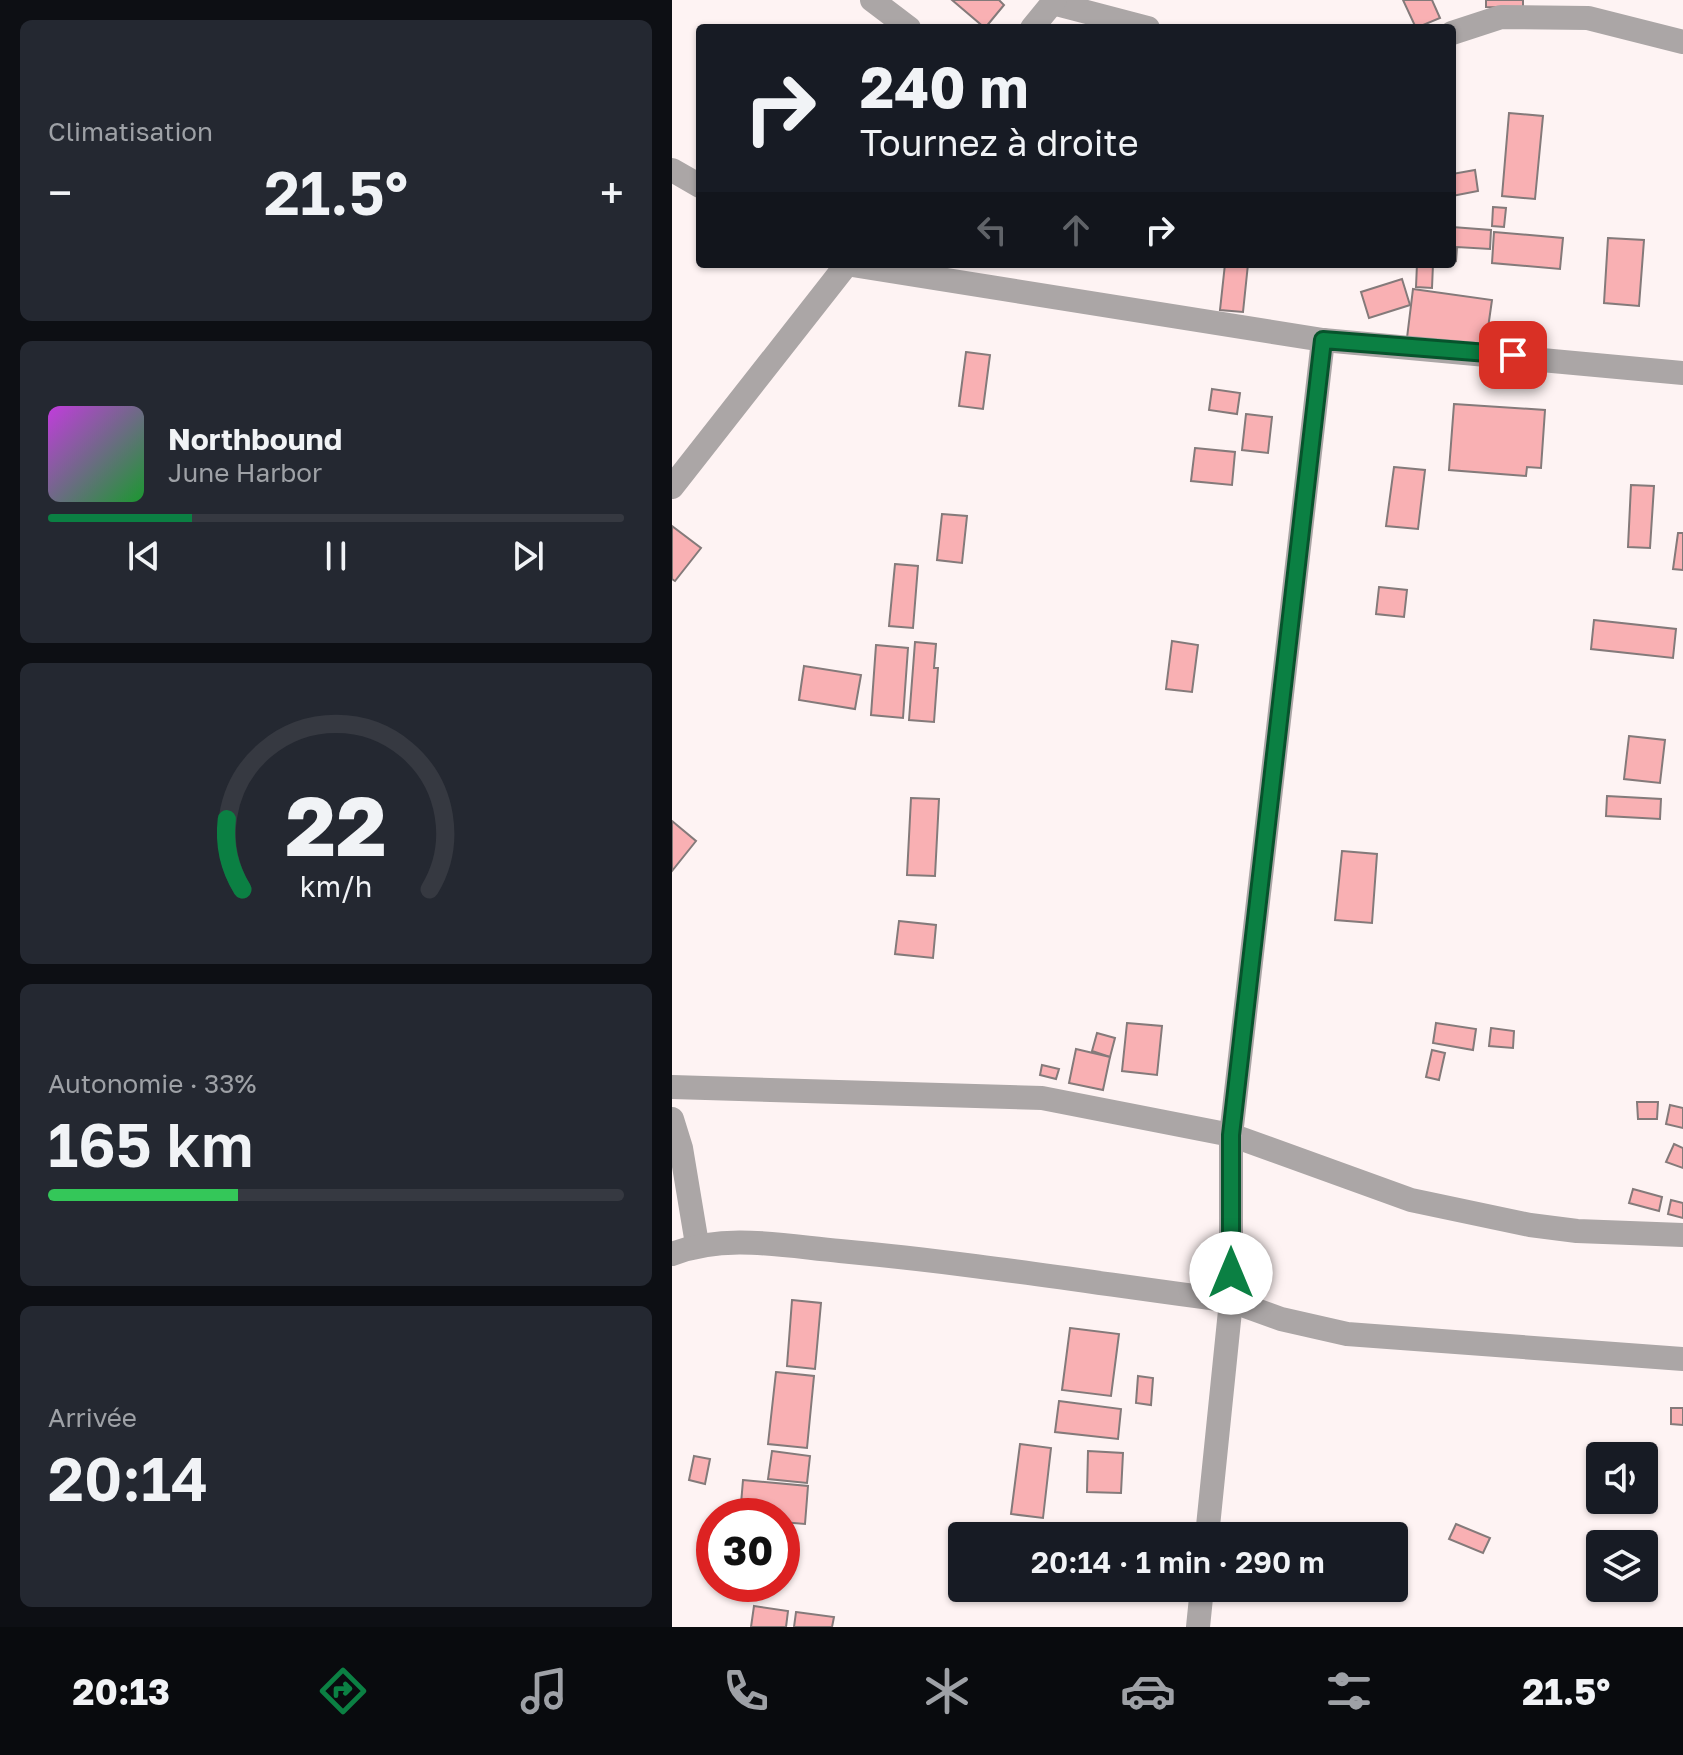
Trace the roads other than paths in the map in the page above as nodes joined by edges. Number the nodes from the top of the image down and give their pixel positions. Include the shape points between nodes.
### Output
1 (872, 0) edge
2 (1054, 2) edge
3 (904, 24) edge
4 (1035, 24) edge
5 (1134, 24) edge
6 (1456, 32) edge
7 (1683, 42) edge
8 (672, 170) edge
9 (696, 184) edge
10 (844, 268) edge
11 (872, 268) edge
12 (1323, 340) junction
13 (1683, 373) edge
14 (672, 487) edge
15 (672, 1087) edge
16 (672, 1119) edge
17 (1231, 1135) junction
18 (1683, 1235) edge
19 (697, 1244) junction
20 (672, 1254) edge
21 (1231, 1301) junction
22 (1683, 1359) edge
23 (1208, 1522) edge
24 (1201, 1602) edge
25 (1198, 1627) edge

1 - 3 street
2 - 4 street
2 - 5 street
6 - 7 street via 1501,17 1588,18
8 - 9 street
10 - 14 street
11 - 12 street
12 - 13 street
12 - 17 street
15 - 17 street via 1042,1098
16 - 19 street
17 - 18 street via 1411,1200 1561,1229
17 - 21 street
19 - 20 street
19 - 21 street via 735,1241 892,1256
21 - 22 street via 1347,1334
21 - 23 street
24 - 25 street

